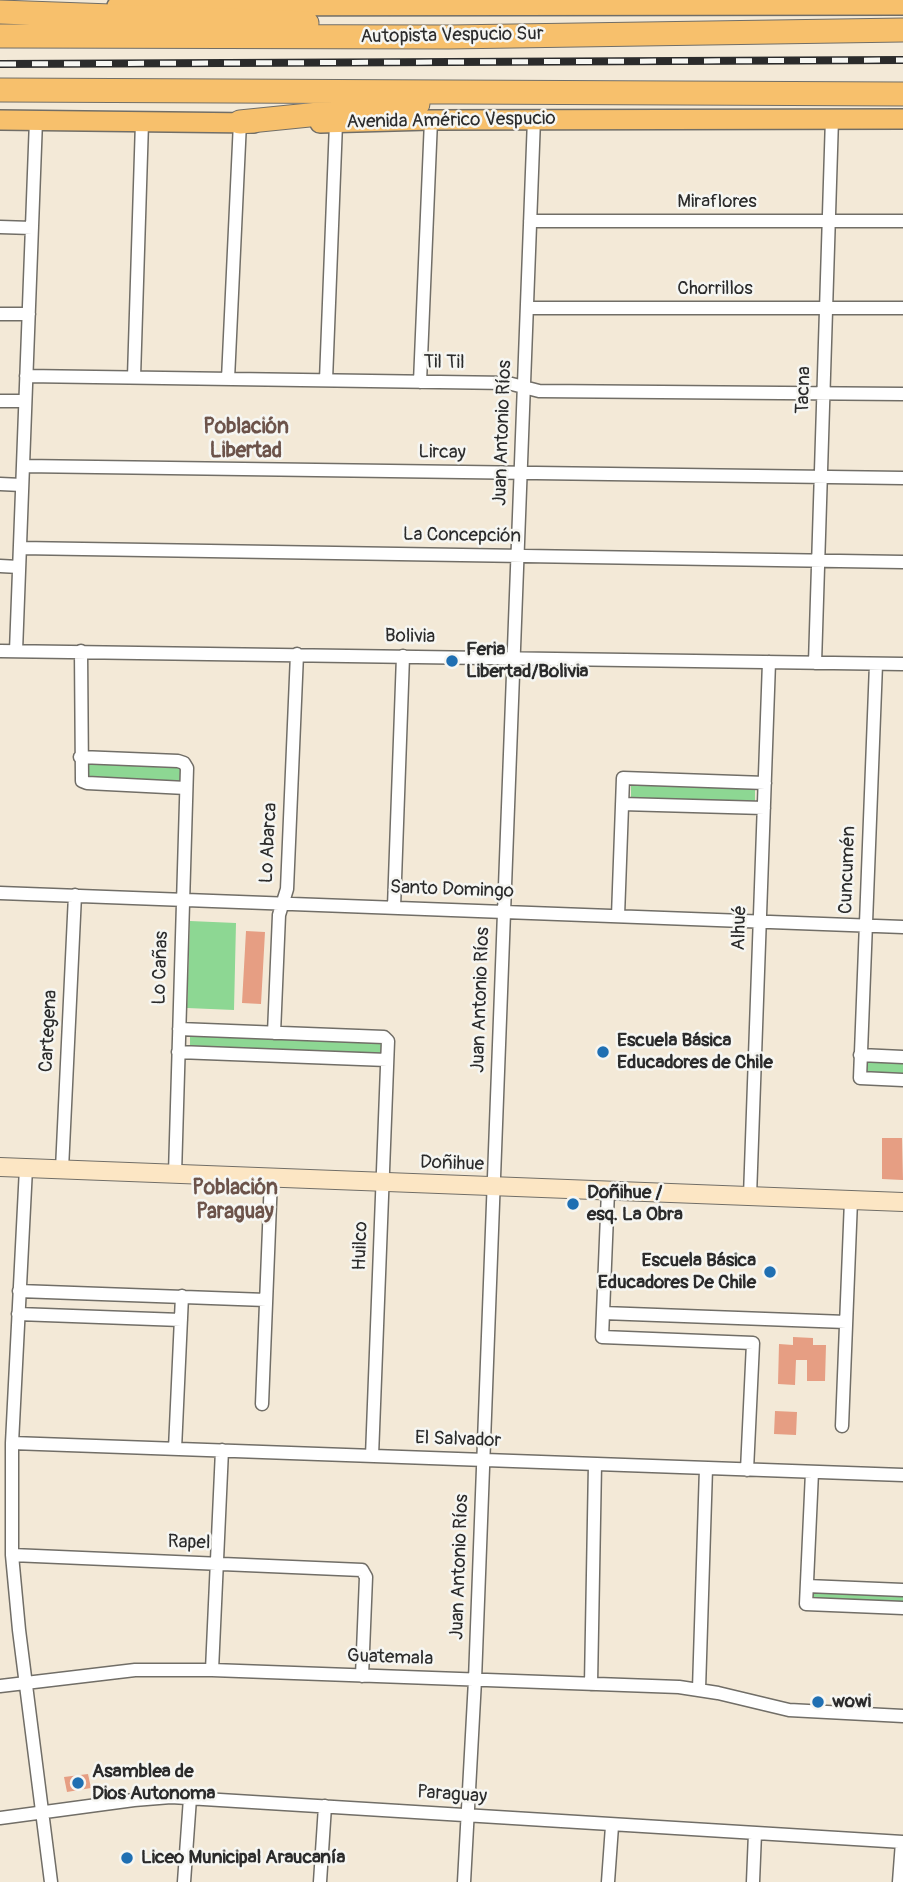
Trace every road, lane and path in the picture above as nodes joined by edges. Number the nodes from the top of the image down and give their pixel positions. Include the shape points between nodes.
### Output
1 (903, 5) edge
2 (0, 6) edge
3 (0, 12) edge
4 (903, 30) edge
5 (0, 36) edge
6 (449, 37) junction
7 (0, 90) edge
8 (543, 91) junction
9 (903, 94) edge
10 (832, 118) junction
11 (534, 119) junction
12 (903, 119) edge
13 (0, 120) edge
14 (36, 120) junction
15 (432, 120) junction
16 (142, 122) junction
17 (240, 122) junction
18 (336, 123) junction
19 (530, 221) junction
20 (828, 221) junction
21 (903, 221) edge
22 (0, 227) edge
23 (32, 228) junction
24 (527, 308) junction
25 (826, 308) junction
26 (903, 308) edge
27 (0, 314) edge
28 (29, 314) junction
29 (26, 376) junction
30 (134, 377) junction
31 (228, 379) junction
32 (326, 380) junction
33 (420, 382) junction
34 (524, 387) junction
35 (823, 393) junction
36 (903, 394) edge
37 (0, 401) edge
38 (25, 401) junction
39 (23, 466) junction
40 (521, 473) junction
41 (820, 477) junction
42 (903, 478) edge
43 (0, 484) edge
44 (22, 485) junction
45 (20, 548) junction
46 (518, 556) junction
47 (818, 560) junction
48 (903, 562) edge
49 (0, 566) edge
50 (19, 566) junction
51 (0, 651) edge
52 (16, 651) junction
53 (81, 651) junction
54 (297, 654) junction
55 (403, 656) junction
56 (514, 658) junction
57 (769, 662) junction
58 (815, 663) junction
59 (876, 664) junction
60 (903, 664) edge
61 (80, 757) junction
62 (765, 783) junction
63 (186, 788) junction
64 (622, 804) junction
65 (764, 808) junction
66 (0, 892) edge
67 (75, 895) junction
68 (183, 899) junction
69 (283, 903) junction
70 (394, 907) junction
71 (504, 911) junction
72 (618, 916) junction
73 (760, 921) junction
74 (866, 925) junction
75 (903, 927) edge
76 (179, 1029) junction
77 (274, 1033) junction
78 (178, 1052) junction
79 (860, 1055) junction
80 (903, 1057) edge
81 (387, 1060) junction
82 (903, 1080) edge
83 (0, 1167) edge
84 (26, 1168) junction
85 (62, 1170) junction
86 (174, 1174) junction
87 (271, 1178) junction
88 (383, 1182) junction
89 (494, 1186) junction
90 (608, 1191) junction
91 (750, 1196) junction
92 (851, 1200) junction
93 (903, 1202) edge
94 (19, 1290) junction
95 (182, 1296) junction
96 (266, 1300) junction
97 (603, 1313) junction
98 (18, 1314) junction
99 (181, 1320) junction
100 (846, 1322) junction
101 (262, 1404) dead end
102 (842, 1426) dead end
103 (12, 1443) junction
104 (175, 1449) junction
105 (222, 1450) junction
106 (372, 1456) junction
107 (483, 1460) junction
108 (594, 1464) junction
109 (706, 1468) junction
110 (747, 1470) junction
111 (812, 1472) junction
112 (903, 1475) edge
113 (12, 1555) junction
114 (217, 1564) junction
115 (807, 1586) junction
116 (903, 1590) edge
117 (903, 1608) edge
118 (212, 1671) junction
119 (362, 1676) junction
120 (475, 1680) junction
121 (25, 1682) junction
122 (591, 1684) junction
123 (0, 1686) edge
124 (699, 1689) junction
125 (903, 1716) edge
126 (190, 1798) junction
127 (326, 1806) junction
128 (42, 1812) junction
129 (468, 1815) junction
130 (0, 1818) edge
131 (612, 1826) junction
132 (755, 1833) junction
133 (902, 1842) edge
134 (51, 1882) edge
135 (184, 1882) edge
136 (320, 1882) edge
137 (464, 1882) edge
138 (608, 1882) edge
139 (753, 1882) edge
140 (900, 1882) edge

1 - 2 main road
3 - 6 highway via 257,20
4 - 6 highway, Autopista Vespucio Sur
5 - 6 highway, Autopista Vespucio Sur
7 - 8 highway
8 - 9 highway
8 - 17 highway
10 - 11 main road, Avenida Américo Vespucio
10 - 12 main road, Avenida Américo Vespucio
10 - 20 street, Tacna
11 - 15 main road, Avenida Américo Vespucio
11 - 19 street, Juan Antonio Ríos
13 - 14 main road, Avenida Américo Vespucio
14 - 16 main road, Avenida Américo Vespucio
14 - 23 street
15 - 18 main road, Avenida Américo Vespucio
15 - 33 street
16 - 17 main road, Avenida Américo Vespucio
16 - 30 street
17 - 18 main road, Avenida Américo Vespucio
17 - 31 street
18 - 32 street
19 - 20 street, Miraflores
19 - 24 street, Juan Antonio Ríos
20 - 21 street, Miraflores
20 - 25 street, Tacna
22 - 23 street
23 - 28 street
24 - 25 street, Chorrillos
24 - 34 street, Juan Antonio Ríos
25 - 26 street, Chorrillos
25 - 35 street, Tacna
27 - 28 street
28 - 29 street
29 - 30 street, Til Til
29 - 38 street
30 - 31 street, Til Til
31 - 32 street, Til Til
32 - 33 street, Til Til
33 - 34 street, Til Til
34 - 35 street, Til Til via 539,391
34 - 40 street, Juan Antonio Ríos
35 - 36 street, Til Til
35 - 41 street, Tacna
37 - 38 street
38 - 39 street
39 - 40 street, Lircay
39 - 44 street
40 - 41 street, Lircay
40 - 46 street, Juan Antonio Ríos
41 - 42 street, Lircay
41 - 47 street, Tacna
43 - 44 street
44 - 45 street
45 - 46 street, La Concepción
45 - 50 street
46 - 47 street, La Concepción
46 - 56 street, Juan Antonio Ríos
47 - 48 street, La Concepción
47 - 58 street, Tacna
49 - 50 street
50 - 52 street
51 - 52 street, Bolivia
52 - 53 street, Bolivia
53 - 54 street, Bolivia
53 - 61 street
54 - 55 street, Bolivia
54 - 69 street, Lo Abarca
55 - 56 street, Bolivia
55 - 70 street
56 - 57 street, Bolivia
56 - 71 street, Juan Antonio Ríos
57 - 58 street, Bolivia
57 - 62 street, Alhué
58 - 59 street, Bolivia
59 - 60 street, Bolivia
59 - 74 street, Cuncumén
61 - 63 street via 82,781 87,783
61 - 63 street, Lo Cañas via 184,763
62 - 64 street via 623,778
62 - 65 street, Alhué
63 - 68 street, Lo Cañas
64 - 65 street
64 - 72 street
65 - 73 street, Alhué
66 - 67 street, Santo Domingo
67 - 68 street, Santo Domingo
67 - 85 street, Cartegena
68 - 69 street, Santo Domingo
68 - 76 street, Lo Cañas
69 - 70 street, Santo Domingo
69 - 77 street, Lo Abarca
70 - 71 street, Santo Domingo
71 - 72 street, Santo Domingo
71 - 89 street, Juan Antonio Ríos
72 - 73 street, Santo Domingo
73 - 74 street, Santo Domingo
73 - 91 street, Alhué
74 - 75 street, Santo Domingo
74 - 79 street, Cuncumén
76 - 77 street
76 - 78 street, Lo Cañas
77 - 81 street, Huilco via 387,1039
78 - 81 street
78 - 86 street, Lo Cañas
79 - 80 street
79 - 82 street, Cuncumén via 860,1078
81 - 88 street, Huilco
83 - 84 street, Doñihue
84 - 85 street, Doñihue
84 - 94 street
85 - 86 street, Doñihue
86 - 87 street, Doñihue
87 - 88 street, Doñihue
87 - 96 street
88 - 89 street, Doñihue
88 - 106 street, Huilco
89 - 90 street, Doñihue
89 - 107 street, Juan Antonio Ríos
90 - 91 street, Doñihue
90 - 97 street
91 - 92 street, Doñihue
92 - 93 street, Doñihue
92 - 100 street
94 - 95 street
94 - 98 street
95 - 96 street
95 - 99 street
96 - 101 street
97 - 100 street
97 - 110 street via 602,1336 753,1343
98 - 99 street
98 - 103 street
99 - 104 street
100 - 102 street
103 - 104 street, El Salvador
103 - 113 street
104 - 105 street, El Salvador
105 - 106 street, El Salvador
105 - 114 street
106 - 107 street, El Salvador
107 - 108 street, El Salvador
107 - 120 street, Juan Antonio Ríos
108 - 109 street, El Salvador
108 - 122 street
109 - 110 street, El Salvador
109 - 124 street
110 - 111 street, El Salvador
111 - 112 street, El Salvador
111 - 115 street
113 - 114 street, Rapel
113 - 121 street
114 - 118 street
114 - 119 street, Rapel via 365,1572
115 - 116 street
115 - 117 street via 806,1604
118 - 119 street, Guatemala
118 - 121 street, Guatemala via 135,1670
119 - 120 street, Guatemala
120 - 122 street, Guatemala
120 - 129 street, Juan Antonio Ríos
121 - 123 street, Guatemala
121 - 128 street
122 - 124 street, Guatemala
124 - 125 street, Guatemala via 789,1710
126 - 127 street, Paraguay
126 - 128 street, Paraguay
126 - 135 street
127 - 129 street, Paraguay
127 - 136 street
128 - 130 street, Paraguay
128 - 134 street
129 - 131 street, Paraguay
129 - 137 street, Juan Antonio Ríos
131 - 132 street, Paraguay
131 - 138 street
132 - 133 street, Paraguay
132 - 139 street
133 - 140 street

